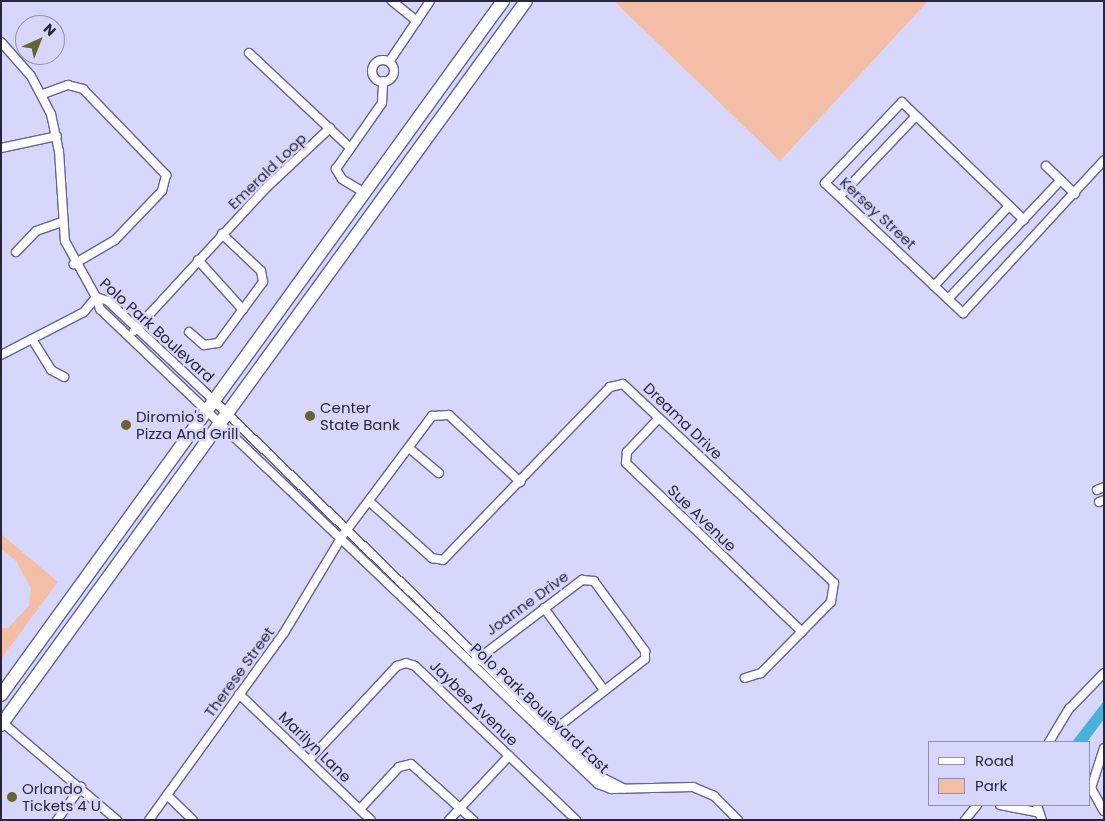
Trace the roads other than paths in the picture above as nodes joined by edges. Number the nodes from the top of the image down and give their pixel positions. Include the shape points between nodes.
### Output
1 (392, 1) edge
2 (430, 1) edge
3 (503, 1) edge
4 (526, 1) edge
5 (417, 21) junction
6 (1, 42) edge
7 (249, 53) dead end
8 (389, 62) junction
9 (384, 81) junction
10 (43, 94) junction
11 (916, 116) junction
12 (330, 128) junction
13 (57, 136) junction
14 (349, 147) junction
15 (1, 148) edge
16 (1104, 160) edge
17 (1046, 166) dead end
18 (1061, 180) junction
19 (365, 193) junction
20 (1075, 194) junction
21 (840, 196) junction
22 (1009, 206) junction
23 (1024, 220) junction
24 (62, 222) junction
25 (222, 234) junction
26 (16, 252) dead end
27 (198, 260) junction
28 (74, 264) junction
29 (934, 286) junction
30 (96, 297) junction
31 (948, 299) junction
32 (87, 309) junction
33 (100, 309) junction
34 (243, 310) junction
35 (136, 328) junction
36 (189, 332) dead end
37 (129, 336) junction
38 (32, 339) junction
39 (1, 355) edge
40 (173, 362) junction
41 (166, 371) junction
42 (64, 377) dead end
43 (210, 406) junction
44 (659, 418) junction
45 (224, 419) junction
46 (409, 448) junction
47 (439, 473) dead end
48 (520, 482) junction
49 (370, 502) junction
50 (343, 535) junction
51 (544, 608) junction
52 (802, 632) junction
53 (37, 645) junction
54 (475, 661) junction
55 (1104, 673) edge
56 (745, 678) dead end
57 (604, 690) junction
58 (240, 694) junction
59 (1, 695) edge
60 (2, 724) edge
61 (550, 734) junction
62 (1050, 741) edge
63 (1104, 748) edge
64 (509, 756) junction
65 (309, 760) junction
66 (81, 786) junction
67 (167, 795) junction
68 (976, 806) edge
69 (1012, 806) edge
70 (460, 807) junction
71 (1037, 808) edge
72 (360, 809) junction
73 (1104, 811) edge
74 (57, 820) edge
75 (117, 820) edge
76 (149, 820) edge
77 (193, 820) edge
78 (371, 820) edge
79 (448, 820) edge
80 (473, 820) edge
81 (576, 820) edge
82 (738, 820) edge
83 (965, 820) edge
84 (1042, 820) edge

1 - 5 street
2 - 5 street
3 - 19 highway
4 - 45 highway
5 - 8 street
6 - 10 street, Polo Park Boulevard
7 - 12 street
8 - 9 street via 394,74
8 - 9 street via 379,61 373,70
9 - 14 street via 382,102
10 - 13 street, Polo Park Boulevard
10 - 28 street via 68,84 83,89 166,175 162,191 115,240
11 - 21 street
11 - 21 street, Kersey Street via 902,102 838,169 825,183
11 - 22 street, Kersey Street
12 - 14 street
12 - 25 street, Emerald Loop
13 - 15 street
13 - 24 street, Polo Park Boulevard
14 - 19 street via 338,163 338,176
16 - 20 street, Kersey Street
17 - 18 street
18 - 20 street
18 - 23 street
19 - 43 highway
20 - 31 street, Kersey Street via 963,313
21 - 29 street, Kersey Street
22 - 23 street, Kersey Street
22 - 29 street
23 - 31 street
24 - 26 street via 36,231
24 - 28 street, Polo Park Boulevard
25 - 27 street, Emerald Loop
25 - 34 street via 264,276
27 - 34 street
27 - 35 street, Emerald Loop
28 - 30 street, Polo Park Boulevard
29 - 31 street, Kersey Street
30 - 32 street
30 - 33 street, Polo Park Boulevard East
30 - 35 street, Polo Park Boulevard via 108,301
32 - 33 street
32 - 38 street
33 - 37 street, Polo Park Boulevard East
34 - 36 street via 216,344 204,345
35 - 37 street, Emerald Loop
35 - 40 street, Polo Park Boulevard
37 - 41 street, Polo Park Boulevard East
38 - 39 street
38 - 42 street via 51,370
40 - 41 street
40 - 43 street, Polo Park Boulevard
41 - 43 street, Polo Park Boulevard East
43 - 45 street, Polo Park Boulevard
43 - 45 street, Polo Park Boulevard East
43 - 53 highway
44 - 48 street, Dreama Drive via 623,384 615,384
44 - 52 street, Sue Avenue via 627,452 626,463
44 - 52 street, Dreama Drive via 834,583 835,597
45 - 50 street, Polo Park Boulevard East
45 - 50 street, Polo Park Boulevard East
45 - 60 highway
46 - 47 street
46 - 48 street, Therese Street via 432,416 438,412 449,415
46 - 49 street, Therese Street
48 - 49 street, Dreama Drive via 443,560 432,558
49 - 50 street, Therese Street
50 - 54 street, Polo Park Boulevard East
50 - 58 street, Therese Street via 284,633
51 - 54 street, Joanne Drive
51 - 57 street
51 - 57 street, Joanne Drive via 582,580 597,584 645,654 640,665
52 - 56 street, Dreama Drive via 761,673
53 - 59 highway
53 - 60 highway via 4,705
54 - 61 street, Polo Park Boulevard East
55 - 62 street via 1066,713
57 - 61 street, Joanne Drive
58 - 65 street, Marilyn Lane
58 - 67 street, Therese Street
60 - 66 street
61 - 82 street, Polo Park Boulevard East via 598,784 623,788 693,787 714,796
63 - 73 street via 1091,788
64 - 65 street, Jaybee Avenue via 406,663 397,666
64 - 70 street
64 - 81 street, Jaybee Avenue
65 - 72 street, Marilyn Lane
66 - 74 street
66 - 75 street
67 - 76 street, Therese Street
67 - 77 street
68 - 83 street
69 - 71 street
70 - 72 street via 408,764
70 - 79 street
70 - 80 street
71 - 84 street
72 - 78 street, Marilyn Lane

